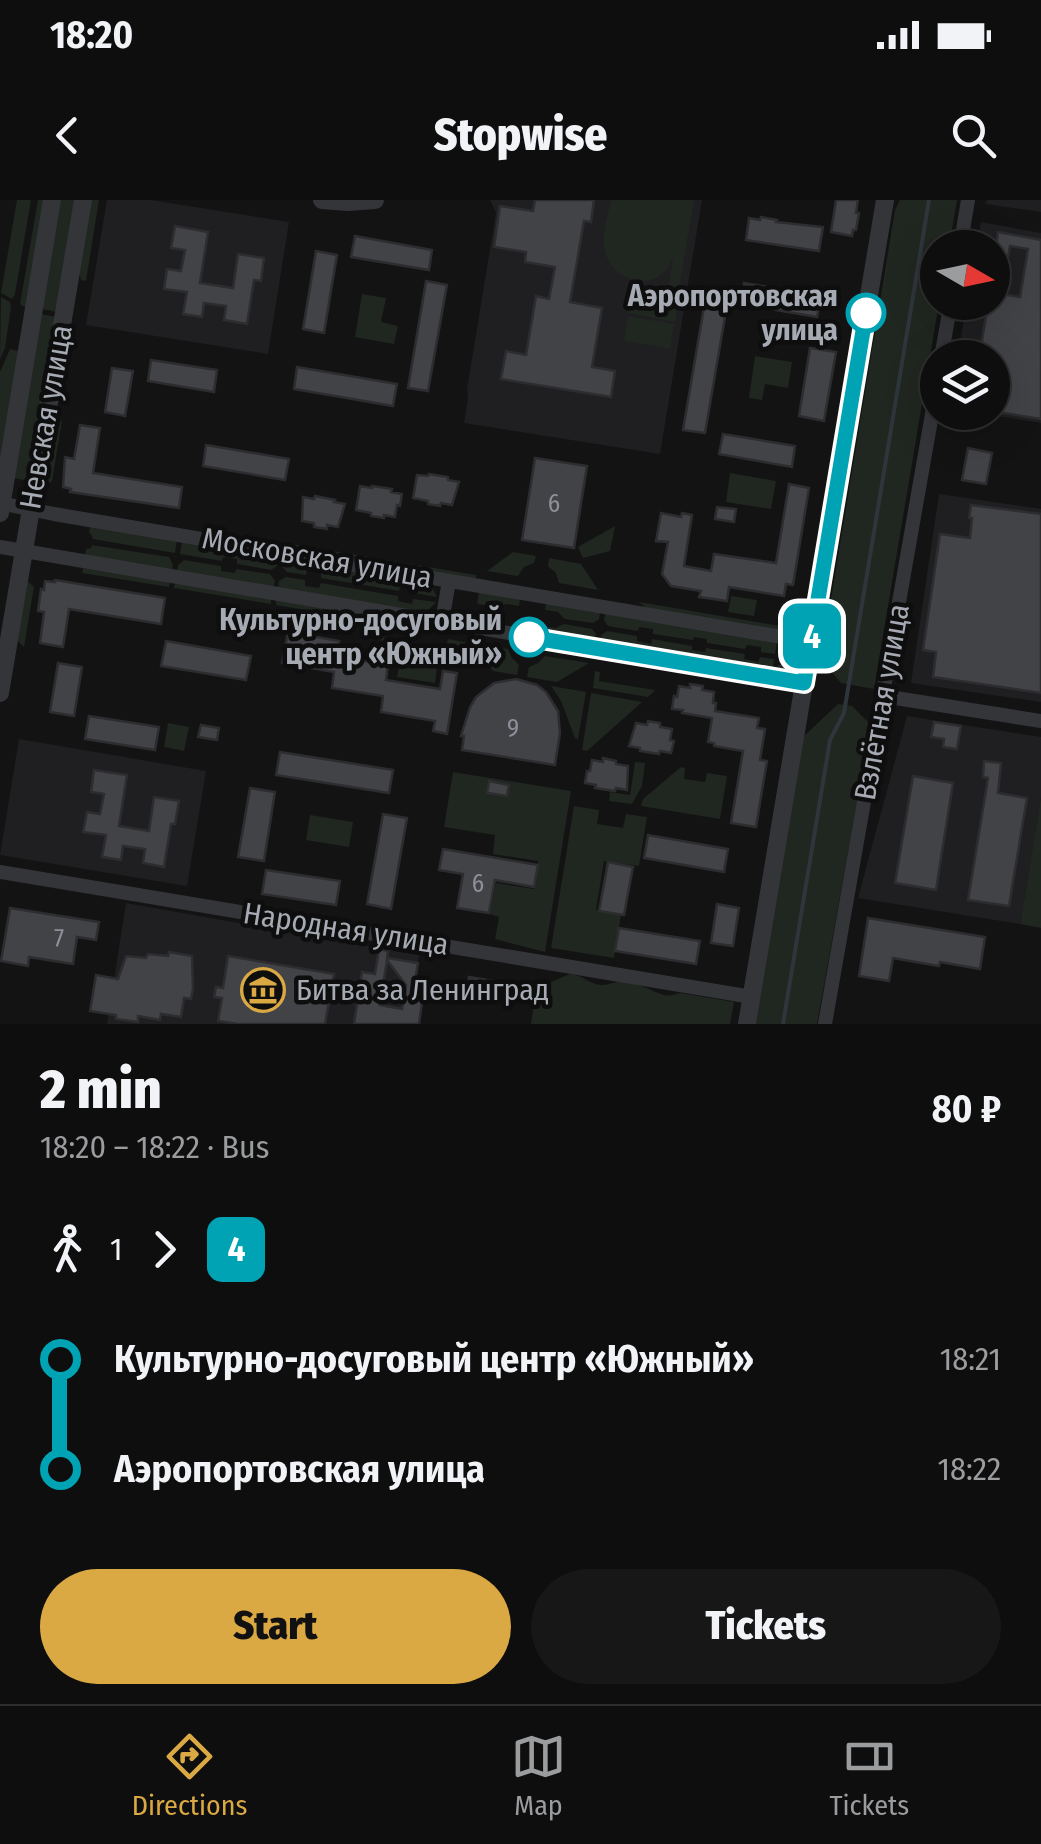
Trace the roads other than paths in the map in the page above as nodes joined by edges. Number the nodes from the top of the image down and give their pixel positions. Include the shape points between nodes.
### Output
1 (52, 200) edge
2 (82, 200) edge
3 (322, 200) edge
4 (375, 200) edge
5 (885, 200) edge
6 (968, 200) edge
7 (963, 230) edge
8 (929, 430) edge
9 (1, 507) edge
10 (31, 510) junction
11 (0, 547) edge
12 (24, 552) junction
13 (449, 581) junction
14 (442, 622) junction
15 (811, 642) junction
16 (804, 683) junction
17 (0, 693) edge
18 (883, 696) junction
19 (1041, 721) edge
20 (0, 872) edge
21 (752, 997) junction
22 (747, 1024) edge
23 (825, 1024) edge

1 - 9 street, Невская улица
2 - 10 street, Невская улица
3 - 4 street
5 - 15 street
6 - 7 street
8 - 18 street, Взлётная улица
9 - 10 street, Московская улица
10 - 12 street, Невская улица
10 - 13 street, Московская улица
11 - 12 street, Московская улица
12 - 14 street, Московская улица
12 - 17 street, Невская улица
13 - 14 street
13 - 15 street, Московская улица
14 - 16 street, Московская улица
15 - 16 street
16 - 21 street
18 - 19 street
18 - 23 street, Взлётная улица
20 - 21 street, Народная улица
21 - 22 street

